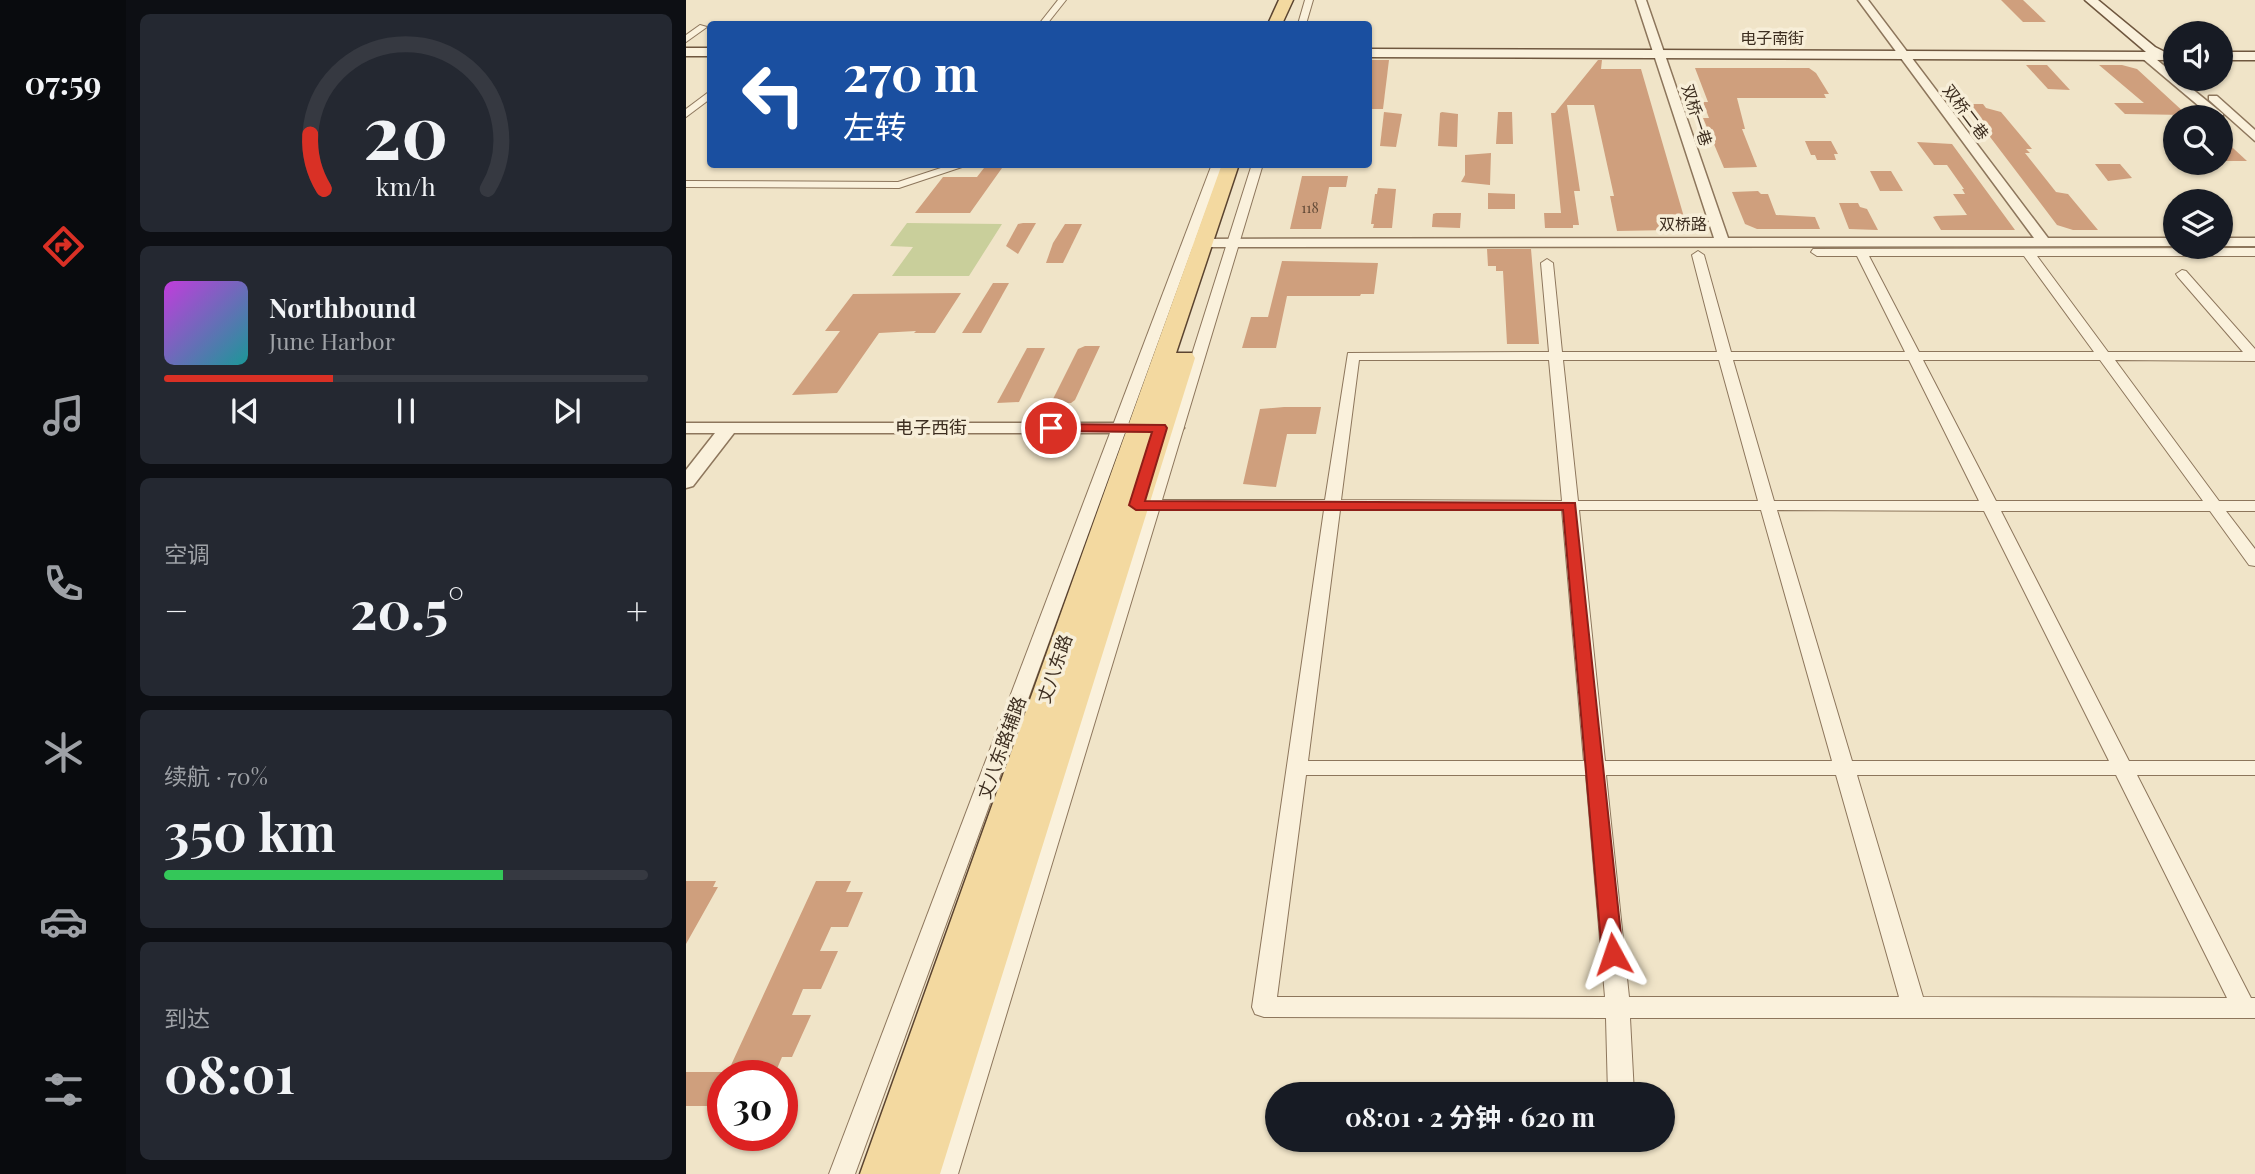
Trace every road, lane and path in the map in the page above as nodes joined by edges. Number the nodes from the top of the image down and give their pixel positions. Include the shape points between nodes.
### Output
1 (1062, 0) edge
2 (1278, 0) edge
3 (1286, 0) edge
4 (1299, 0) edge
5 (1309, 0) edge
6 (1634, 0) edge
7 (1641, 0) edge
8 (1863, 0) edge
9 (2084, 0) edge
10 (2091, 0) edge
11 (1276, 20) edge
12 (1044, 21) edge
13 (1292, 21) edge
14 (1303, 21) edge
15 (703, 26) dead end
16 (686, 38) edge
17 (1372, 47) edge
18 (2233, 50) edge
19 (2255, 50) edge
20 (1654, 51) junction
21 (686, 53) edge
22 (707, 53) edge
23 (1372, 53) edge
24 (1902, 53) junction
25 (2159, 53) edge
26 (2233, 56) edge
27 (2255, 56) edge
28 (2203, 91) edge
29 (707, 96) edge
30 (2208, 105) edge
31 (686, 114) edge
32 (2233, 129) edge
33 (2255, 137) edge
34 (2255, 148) edge
35 (953, 168) edge
36 (1219, 168) edge
37 (1230, 168) edge
38 (1245, 168) edge
39 (1256, 168) edge
40 (686, 184) edge
41 (1692, 195) dead end
42 (1213, 242) junction
43 (2044, 242) junction
44 (2163, 242) edge
45 (2233, 242) edge
46 (2255, 242) edge
47 (1707, 243) junction
48 (1817, 252) dead end
49 (2028, 252) junction
50 (2255, 252) edge
51 (1862, 253) junction
52 (1547, 263) dead end
53 (2182, 274) dead end
54 (1555, 356) junction
55 (1914, 356) junction
56 (2105, 356) junction
57 (2255, 356) edge
58 (1725, 357) junction
59 (686, 428) edge
60 (729, 428) junction
61 (1149, 428) junction
62 (686, 482) edge
63 (1144, 505) junction
64 (1768, 505) junction
65 (2214, 505) junction
66 (1333, 506) junction
67 (1570, 506) junction
68 (1990, 506) junction
69 (2255, 506) edge
70 (2255, 561) edge
71 (1846, 767) junction
72 (1298, 768) junction
73 (1595, 768) junction
74 (2123, 768) junction
75 (2255, 768) edge
76 (1618, 1008) junction
77 (2250, 1008) edge
78 (1914, 1009) junction
79 (1621, 1082) edge
80 (842, 1174) edge
81 (881, 1174) edge
82 (919, 1174) edge
83 (945, 1174) edge

1 - 12 street
2 - 11 street
3 - 11 main road
4 - 13 main road
5 - 14 street
6 - 20 street, 双桥一巷
7 - 20 street, 双桥一巷
8 - 24 street, 双桥二巷
9 - 25 main road
10 - 25 main road
15 - 16 street
17 - 20 main road, 电子南街
18 - 19 main road
20 - 23 main road, 电子南街
20 - 24 main road, 电子南街
20 - 41 street, 双桥一巷
20 - 47 street, 双桥一巷
21 - 22 main road
24 - 25 main road, 电子南街
24 - 43 street, 双桥二巷
25 - 30 street
26 - 27 main road
28 - 33 street
29 - 31 street
32 - 34 street
35 - 40 street via 899,185
36 - 42 street, 丈八东路辅路
37 - 42 main road, 丈八东路
38 - 42 main road, 丈八东路
39 - 42 street, 丈八东路辅路
42 - 47 street, 双桥路
42 - 61 main road, 丈八东路
42 - 61 street, 丈八东路辅路
43 - 44 street, 双桥路
43 - 47 street, 双桥路
45 - 46 street
47 - 58 street
48 - 51 street
49 - 50 street
49 - 51 street
49 - 56 street
51 - 55 street
52 - 54 street
53 - 57 street
54 - 58 street
54 - 66 street via 1353,356
54 - 67 street
55 - 56 street
55 - 58 street
55 - 68 street
56 - 57 street
56 - 65 street
58 - 64 street
59 - 60 street, 电子西街
60 - 61 street, 电子西街
60 - 62 street
61 - 63 main road, 丈八东路
61 - 80 street, 丈八东路辅路
61 - 81 main road, 丈八东路
63 - 66 street
63 - 82 main road, 丈八东路
63 - 83 street
64 - 67 street
64 - 68 street
64 - 71 street
65 - 68 street
65 - 69 street
65 - 70 street
66 - 67 street
66 - 72 street
67 - 73 street
68 - 74 street
71 - 73 street
71 - 74 street
71 - 78 street
72 - 73 street
72 - 76 street via 1264,1007
73 - 76 street
74 - 75 street
74 - 77 street
76 - 78 street
76 - 79 street
77 - 78 street

